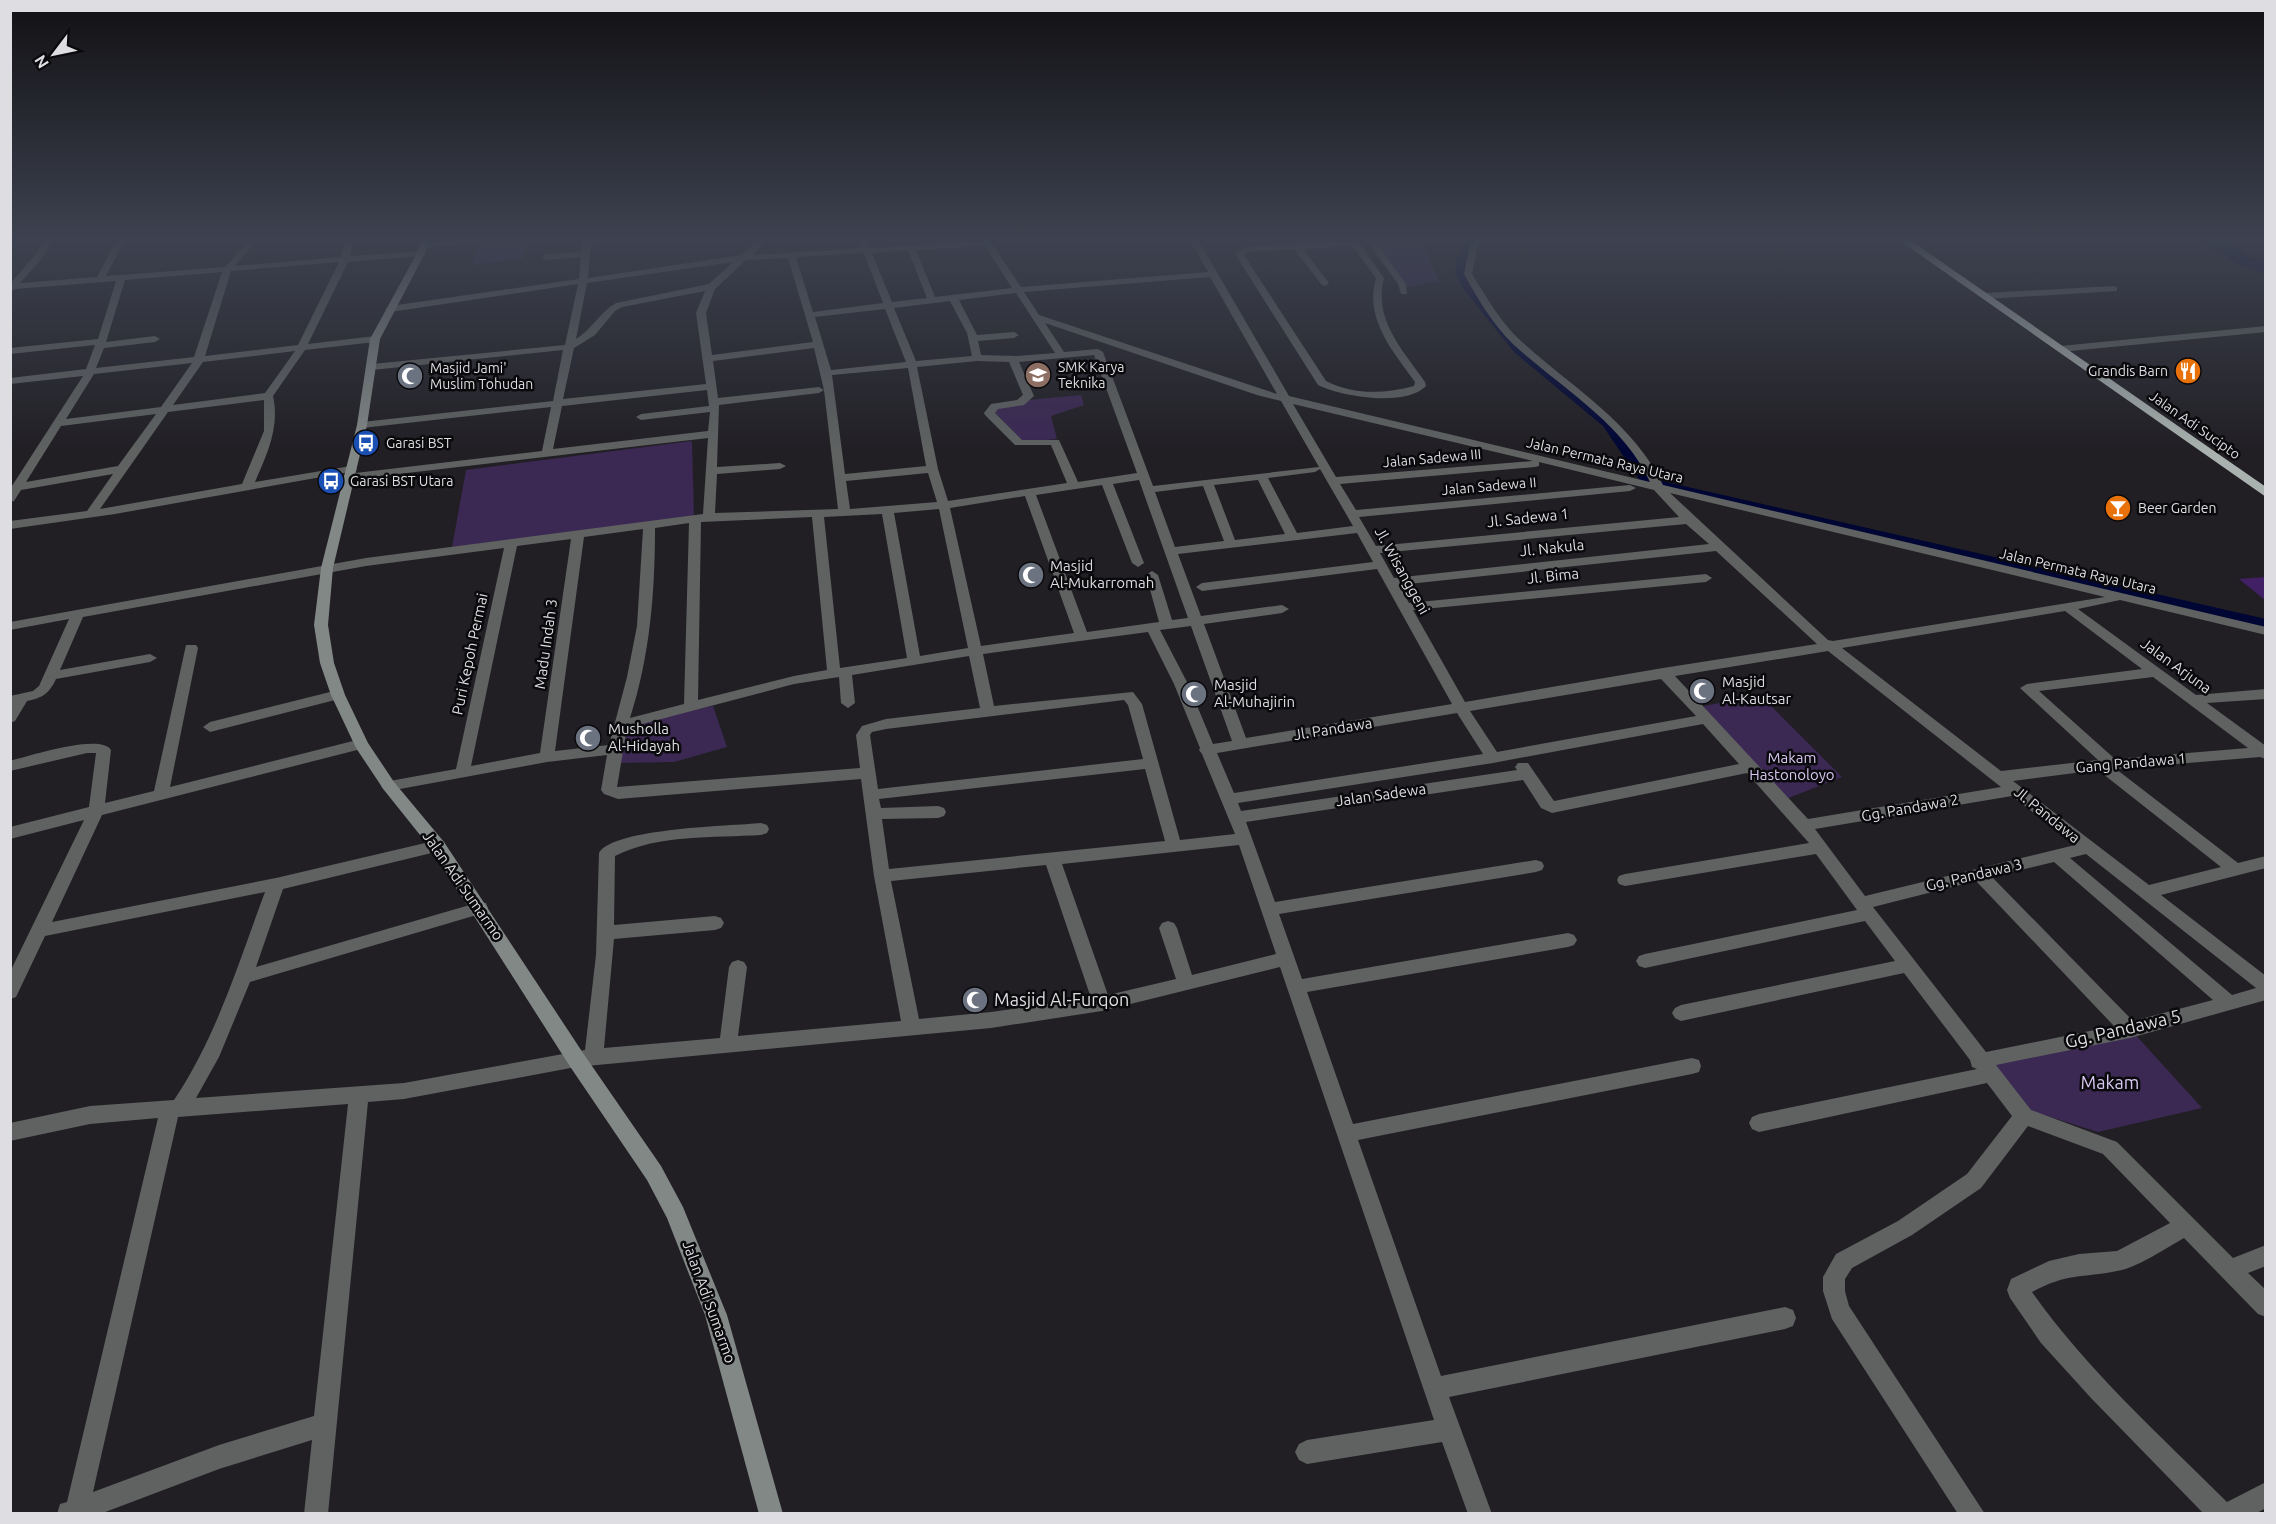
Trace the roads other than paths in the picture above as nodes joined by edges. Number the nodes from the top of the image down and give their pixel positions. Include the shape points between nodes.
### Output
1 (112, 309) edge
2 (215, 309) edge
3 (320, 309) edge
4 (390, 309) edge
5 (577, 309) edge
6 (612, 309) edge
7 (702, 309) edge
8 (808, 309) edge
9 (856, 309) edge
10 (891, 309) edge
11 (961, 309) edge
12 (1031, 309) edge
13 (1232, 309) edge
14 (1274, 309) edge
15 (1379, 309) edge
16 (1489, 309) edge
17 (2004, 309) edge
18 (810, 315) junction
19 (1036, 317) junction
20 (2265, 329) edge
21 (1014, 335) dead end
22 (1092, 337) junction
23 (973, 338) junction
24 (155, 339) dead end
25 (375, 339) junction
26 (101, 344) junction
27 (819, 344) junction
28 (569, 347) junction
29 (1126, 348) junction
30 (301, 349) junction
31 (2060, 349) junction
32 (10, 351) edge
33 (1098, 352) junction
34 (1061, 356) junction
35 (977, 358) junction
36 (707, 359) junction
37 (1013, 359) junction
38 (200, 360) junction
39 (912, 364) junction
40 (372, 367) junction
41 (90, 372) junction
42 (827, 373) junction
43 (10, 381) edge
44 (713, 386) junction
45 (819, 390) dead end
46 (268, 396) junction
47 (1281, 396) junction
48 (557, 403) junction
49 (1339, 403) junction
50 (714, 405) junction
51 (162, 411) junction
52 (641, 417) dead end
53 (59, 423) junction
54 (362, 425) junction
55 (714, 434) junction
56 (547, 454) junction
57 (1536, 464) dead end
58 (780, 466) dead end
59 (123, 469) junction
60 (932, 469) junction
61 (1315, 469) dead end
62 (712, 471) junction
63 (349, 473) junction
64 (1261, 475) junction
65 (1141, 476) junction
66 (842, 478) junction
67 (1106, 481) junction
68 (1331, 481) junction
69 (1207, 482) junction
70 (1658, 485) junction
71 (1074, 486) junction
72 (19, 487) junction
73 (247, 487) junction
74 (1630, 488) dead end
75 (1155, 489) dead end
76 (1030, 493) junction
77 (2265, 493) edge
78 (10, 499) edge
79 (944, 505) junction
80 (887, 509) junction
81 (844, 512) junction
82 (818, 513) junction
83 (90, 514) junction
84 (1351, 514) junction
85 (709, 517) junction
86 (694, 519) junction
87 (1688, 520) junction
88 (10, 525) edge
89 (649, 525) junction
90 (1360, 529) junction
91 (578, 535) junction
92 (1293, 537) junction
93 (511, 544) junction
94 (1231, 544) junction
95 (1718, 547) junction
96 (1177, 550) dead end
97 (1372, 550) junction
98 (1138, 563) dead end
99 (1381, 565) junction
100 (327, 568) junction
101 (1152, 575) dead end
102 (1706, 578) dead end
103 (1390, 582) junction
104 (1202, 587) dead end
105 (2123, 597) junction
106 (2066, 606) junction
107 (1404, 607) junction
108 (1282, 609) dead end
109 (78, 613) junction
110 (1197, 622) junction
111 (10, 626) edge
112 (1159, 626) junction
113 (2265, 631) edge
114 (1082, 637) junction
115 (1827, 644) junction
116 (191, 648) dead end
117 (975, 651) junction
118 (150, 658) dead end
119 (914, 661) junction
120 (1663, 672) junction
121 (2156, 672) junction
122 (839, 673) junction
123 (50, 676) junction
124 (2265, 694) edge
125 (338, 695) junction
126 (2199, 699) dead end
127 (16, 700) edge
128 (848, 703) dead end
129 (692, 707) junction
130 (1460, 708) junction
131 (988, 712) junction
132 (10, 718) edge
133 (1707, 719) junction
134 (620, 725) junction
135 (210, 727) dead end
136 (361, 744) junction
137 (1241, 744) junction
138 (615, 750) junction
139 (1206, 750) junction
140 (2264, 753) edge
141 (1515, 754) junction
142 (547, 757) junction
143 (1493, 758) junction
144 (1150, 763) junction
145 (2106, 765) junction
146 (10, 766) edge
147 (1751, 767) junction
148 (463, 770) junction
149 (867, 773) junction
150 (1527, 774) junction
151 (1999, 777) junction
152 (1354, 779) junction
153 (389, 786) junction
154 (1294, 789) junction
155 (2016, 790) junction
156 (161, 793) junction
157 (871, 795) junction
158 (1362, 797) junction
159 (1227, 799) junction
160 (1302, 807) junction
161 (96, 810) junction
162 (938, 812) dead end
163 (873, 814) junction
164 (1235, 818) junction
165 (1804, 825) junction
166 (761, 829) dead end
167 (10, 833) edge
168 (1245, 839) junction
169 (438, 846) junction
170 (1174, 846) junction
171 (1822, 847) junction
172 (2088, 848) junction
173 (2057, 856) junction
174 (1052, 858) junction
175 (2263, 864) edge
176 (1536, 866) dead end
177 (2235, 868) junction
178 (1979, 874) junction
179 (882, 876) junction
180 (1625, 880) dead end
181 (276, 884) junction
182 (2148, 892) junction
183 (480, 908) junction
184 (1269, 909) junction
185 (1865, 909) junction
186 (715, 923) dead end
187 (1168, 928) dead end
188 (39, 931) junction
189 (605, 933) junction
190 (1568, 940) dead end
191 (1285, 959) junction
192 (1645, 961) dead end
193 (1909, 965) junction
194 (738, 967) dead end
195 (241, 978) junction
196 (1186, 982) junction
197 (2265, 986) edge
198 (1296, 987) junction
199 (10, 992) edge
200 (2265, 993) edge
201 (2229, 1003) junction
202 (1102, 1004) junction
203 (1681, 1013) dead end
204 (911, 1027) junction
205 (2130, 1030) junction
206 (728, 1045) junction
207 (585, 1058) junction
208 (1692, 1066) dead end
209 (1984, 1067) junction
210 (359, 1095) junction
211 (175, 1107) junction
212 (2024, 1116) junction
213 (1759, 1123) dead end
214 (10, 1132) edge
215 (1346, 1134) junction
216 (2186, 1226) junction
217 (2265, 1255) edge
218 (2230, 1270) junction
219 (2265, 1306) edge
220 (1785, 1318) dead end
221 (1434, 1389) junction
222 (327, 1424) junction
223 (1448, 1430) junction
224 (1307, 1452) dead end
225 (2265, 1494) edge
226 (74, 1513) edge
227 (316, 1514) edge
228 (771, 1514) edge
229 (1480, 1514) edge
230 (1973, 1514) edge
231 (2222, 1514) edge
232 (2230, 1514) edge

1 - 26 street
2 - 38 street
3 - 30 street
4 - 25 main road, Jalan Adi Sumarmo
5 - 28 street
6 - 28 street via 592,333
7 - 36 street
8 - 18 street
9 - 18 street
10 - 39 street
11 - 23 street
12 - 19 street
13 - 47 street, Jl. Wisanggeni
14 - 49 street via 1319,380 1334,390
15 - 49 street via 1384,332 1421,384 1418,388
16 - 70 street, Jl. Pandawa via 1521,348 1613,423 1649,467
17 - 31 highway, Jalan Adi Sucipto
18 - 27 street
19 - 22 street, Jalan Permata Raya Utara
19 - 34 street
20 - 31 street
21 - 23 street
22 - 29 street, Jalan Permata Raya Utara
22 - 33 street
23 - 35 street
24 - 26 street
25 - 30 street
25 - 40 main road, Jalan Adi Sumarmo
26 - 32 street
26 - 41 street
27 - 36 street
27 - 42 street
28 - 40 street
28 - 48 street
29 - 33 street
29 - 47 street, Jalan Permata Raya Utara
30 - 38 street
30 - 46 street
31 - 77 highway, Jalan Adi Sucipto
33 - 34 street
33 - 65 street
34 - 37 street
35 - 37 street
35 - 39 street
36 - 44 street
37 - 71 street via 1029,396 1020,403 995,406 989,413 1019,443 1057,444
38 - 41 street
38 - 51 street
39 - 42 street
39 - 60 street
40 - 54 main road, Jalan Adi Sumarmo
41 - 43 street
41 - 53 street
42 - 66 street
44 - 48 street
44 - 50 street
45 - 50 street
46 - 51 street
46 - 73 street via 273,413
47 - 49 street, Jalan Permata Raya Utara
47 - 68 street, Jl. Wisanggeni
48 - 54 street
48 - 56 street
49 - 70 street, Jalan Permata Raya Utara
50 - 52 street
50 - 55 street
51 - 53 street
51 - 59 street
53 - 72 street
54 - 63 main road, Jalan Adi Sumarmo
55 - 56 street
55 - 62 street
56 - 63 street
57 - 68 street, Jalan Sadewa III
58 - 62 street
59 - 72 street
59 - 83 street
60 - 66 street
60 - 79 street
61 - 64 street
62 - 85 street
63 - 73 street
63 - 100 main road, Jalan Adi Sumarmo
64 - 69 street
64 - 92 street
65 - 67 street
65 - 110 street
66 - 81 street
67 - 71 street
67 - 98 street
68 - 84 street, Jl. Wisanggeni
69 - 75 street
69 - 94 street
70 - 87 street, Jl. Pandawa
70 - 105 street, Jalan Permata Raya Utara
71 - 76 street
72 - 78 street
73 - 83 street
74 - 84 street, Jalan Sadewa II
76 - 79 street
76 - 114 street
79 - 80 street
79 - 117 street
80 - 81 street
80 - 119 street
81 - 82 street
82 - 85 street
82 - 122 street
83 - 88 street
84 - 90 street, Jl. Wisanggeni
85 - 86 street
86 - 89 street
86 - 129 street
87 - 95 street, Jl. Pandawa
87 - 97 street, Jl. Sadewa 1
89 - 91 street
89 - 134 street via 635,682
90 - 92 street
90 - 97 street, Jl. Wisanggeni
91 - 93 street
91 - 142 street, Madu Indah 3
92 - 94 street
93 - 100 street
93 - 148 street, Puri Kepoh Permai
94 - 96 street
95 - 103 street, Jl. Nakula
95 - 115 street, Jl. Pandawa
97 - 99 street, Jl. Wisanggeni
99 - 103 street, Jl. Wisanggeni
99 - 104 street
100 - 109 street
100 - 125 main road, Jalan Adi Sumarmo via 321,625 327,663
101 - 112 street
102 - 107 street, Jl. Bima
103 - 107 street, Jl. Wisanggeni
105 - 106 street, Jl. Pandawa
105 - 113 street, Jalan Permata Raya Utara
106 - 115 street, Jl. Pandawa
106 - 121 street, Jalan Arjuna
107 - 130 street, Jl. Wisanggeni
108 - 110 street
109 - 111 street
109 - 123 street
110 - 112 street
110 - 137 street
112 - 114 street
112 - 139 street
114 - 117 street
115 - 120 street, Jl. Pandawa
115 - 151 street, Jl. Pandawa
116 - 156 street
117 - 119 street
117 - 131 street
118 - 123 street
119 - 122 street
120 - 130 street, Jl. Pandawa
120 - 133 street
121 - 140 street, Jalan Arjuna
121 - 145 street via 2028,688
122 - 128 street
122 - 129 street via 794,680
123 - 127 street via 42,691
124 - 126 street
125 - 135 street
125 - 136 main road, Jalan Adi Sumarmo
127 - 132 street
129 - 134 street
130 - 137 street, Jl. Pandawa
130 - 143 street, Jl. Wisanggeni
131 - 144 street via 1128,695 1135,704
131 - 149 street via 867,729 863,735
133 - 141 street
133 - 147 street
134 - 138 street
136 - 153 main road, Jalan Adi Sumarmo
136 - 156 street
137 - 139 street, Jl. Pandawa
138 - 142 street
138 - 149 street via 609,790 618,795
139 - 159 street
140 - 145 street, Gang Pandawa 1
141 - 143 street
141 - 150 street
142 - 148 street
143 - 152 street
144 - 157 street
144 - 170 street
145 - 151 street, Gang Pandawa 1
145 - 177 street
146 - 161 street via 102,748
147 - 150 street via 1552,807
147 - 165 street
148 - 153 street
149 - 157 street
150 - 158 street, Jalan Sadewa
151 - 155 street, Jl. Pandawa
152 - 154 street
152 - 158 street
153 - 169 main road, Jalan Adi Sumarmo
154 - 159 street
154 - 160 street
155 - 165 street, Gg. Pandawa 2
155 - 172 street, Jl. Pandawa
156 - 161 street
157 - 163 street
158 - 160 street, Jalan Sadewa
159 - 164 street
160 - 164 street, Jalan Sadewa
161 - 167 street
161 - 188 street
162 - 163 street
163 - 179 street
164 - 168 street
165 - 171 street
166 - 189 street via 644,840 607,853
168 - 170 street
168 - 184 street
169 - 181 street
169 - 183 main road, Jalan Adi Sumarmo
170 - 174 street
171 - 180 street
171 - 185 street
172 - 173 street, Gg. Pandawa 3
172 - 182 street, Jl. Pandawa
173 - 178 street, Gg. Pandawa 3
173 - 201 street
174 - 179 street
174 - 202 street
175 - 177 street
176 - 184 street
177 - 182 street
178 - 185 street, Gg. Pandawa 3
178 - 205 street
179 - 204 street
181 - 188 street
181 - 195 street
182 - 197 street, Jl. Pandawa
183 - 195 street
183 - 207 main road, Jalan Adi Sumarmo
184 - 191 street
185 - 192 street, Gg. Pandawa 3
185 - 193 street
186 - 189 street
187 - 196 street
188 - 199 street
189 - 207 street via 605,955
190 - 198 street
191 - 196 street
191 - 198 street
193 - 203 street
193 - 209 street
194 - 206 street
195 - 211 street via 220,1034 195,1084
196 - 202 street
198 - 215 street
200 - 201 street, Gg. Pandawa 5
201 - 205 street, Gg. Pandawa 5
202 - 204 street
204 - 206 street
205 - 209 street, Gg. Pandawa 5
206 - 207 street
207 - 210 street via 404,1091
207 - 228 main road, Jalan Adi Sumarmo via 676,1214 716,1315
208 - 215 street
209 - 212 street
209 - 213 street, Gg. Pandawa 5
210 - 211 street
210 - 222 street
211 - 214 street via 90,1115
211 - 226 street
212 - 216 street via 2102,1143
212 - 230 street via 1974,1181 1905,1228 1844,1261 1834,1277 1840,1311
215 - 221 street
216 - 218 street
216 - 231 street via 2119,1261 2049,1271 2018,1290 2049,1335 2099,1390
217 - 218 street
218 - 219 street
220 - 221 street
221 - 223 street
222 - 226 street via 219,1457
222 - 227 street
223 - 224 street
223 - 229 street
225 - 232 street

